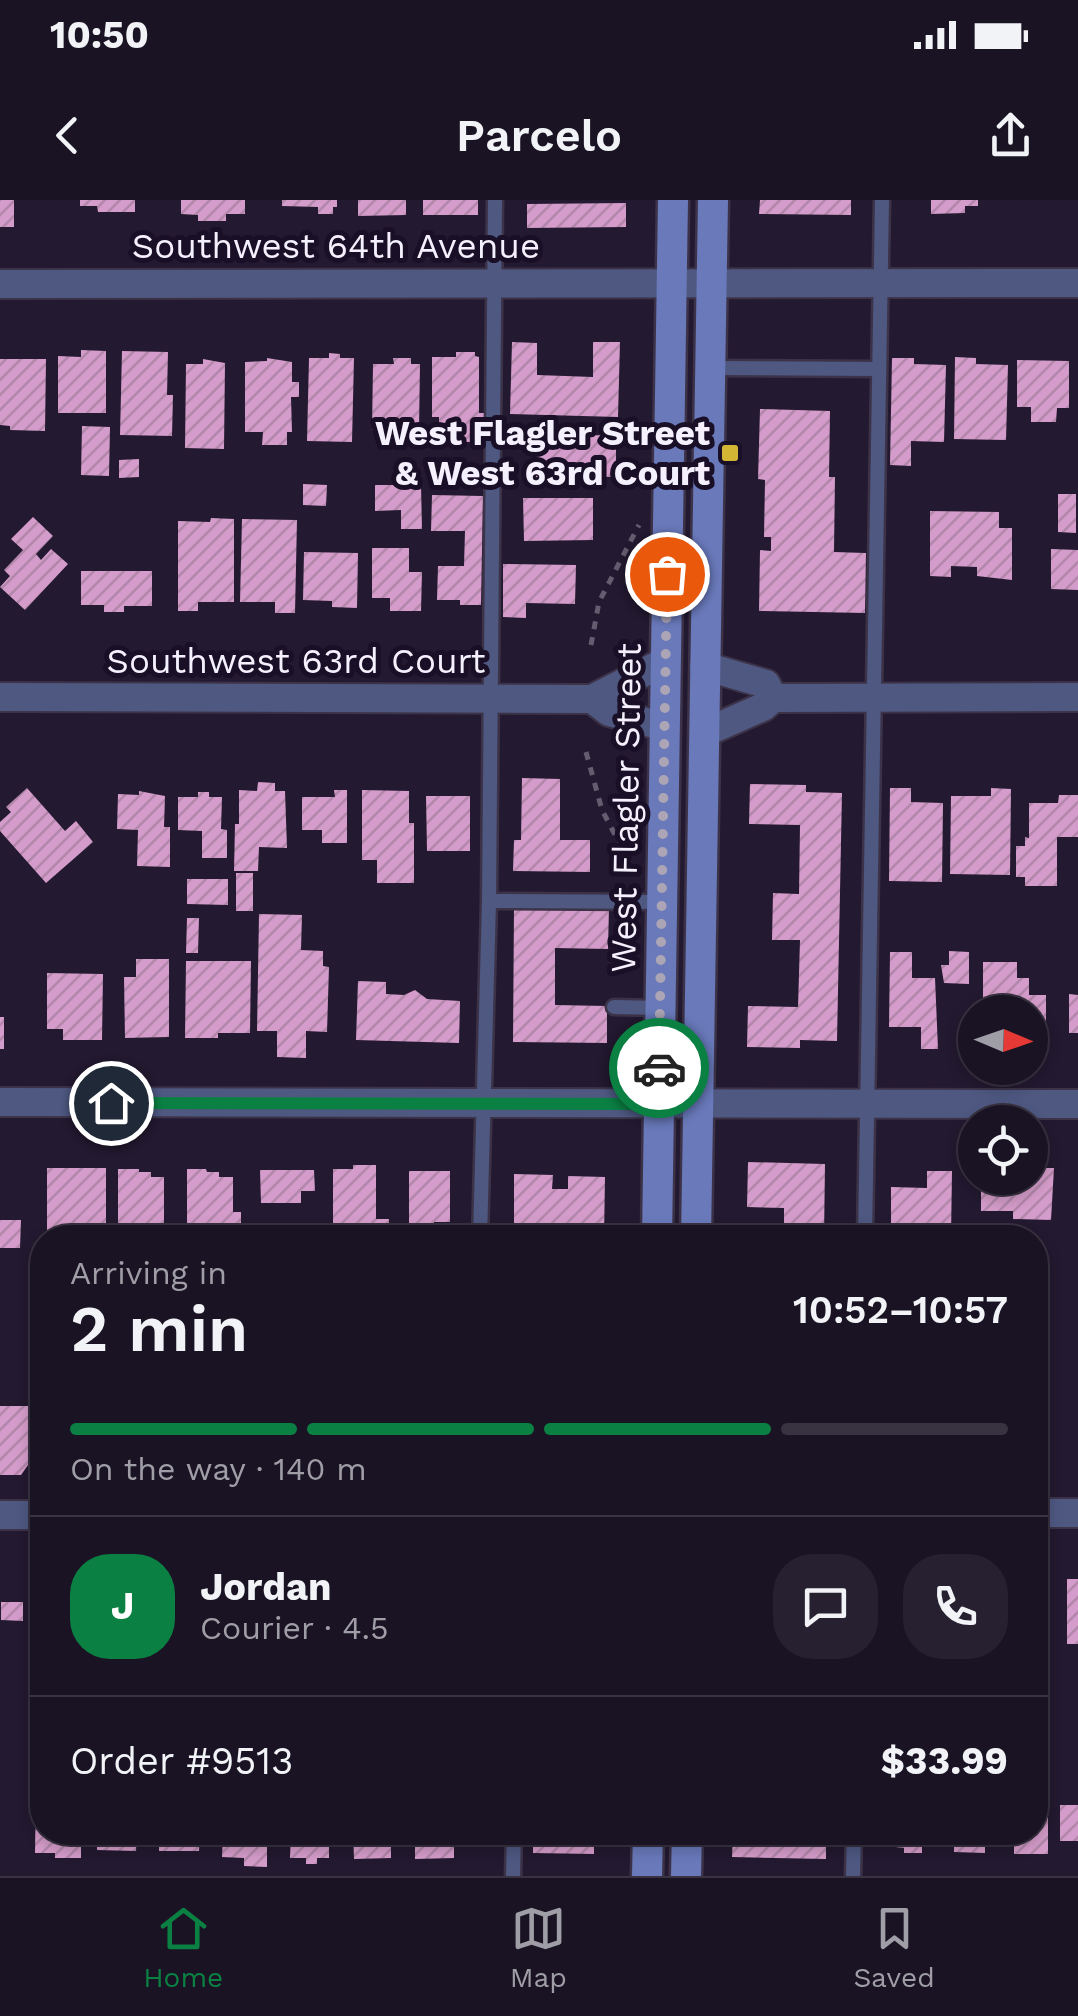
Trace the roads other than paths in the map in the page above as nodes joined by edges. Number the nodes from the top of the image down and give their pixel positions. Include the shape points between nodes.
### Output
1 (495, 200) edge
2 (673, 200) edge
3 (713, 200) edge
4 (882, 200) edge
5 (493, 282) junction
6 (881, 282) junction
7 (672, 283) junction
8 (712, 283) junction
9 (1078, 283) edge
10 (0, 284) edge
11 (710, 368) junction
12 (879, 369) junction
13 (666, 661) junction
14 (704, 666) junction
15 (0, 697) edge
16 (873, 697) junction
17 (1078, 697) edge
18 (773, 698) junction
19 (489, 700) junction
20 (592, 700) junction
21 (665, 727) junction
22 (704, 733) junction
23 (652, 891) junction
24 (489, 901) junction
25 (614, 1007) dead end
26 (660, 1008) junction
27 (0, 1102) edge
28 (698, 1103) junction
29 (482, 1104) junction
30 (659, 1104) junction
31 (867, 1104) junction
32 (1078, 1104) edge
33 (480, 1225) edge
34 (657, 1225) edge
35 (696, 1225) edge
36 (864, 1225) edge
37 (1048, 1514) edge
38 (1078, 1514) edge
39 (0, 1515) edge
40 (30, 1515) edge
41 (514, 1845) edge
42 (648, 1845) edge
43 (686, 1845) edge
44 (854, 1845) edge
45 (513, 1876) edge
46 (647, 1876) edge
47 (686, 1876) edge
48 (853, 1876) edge

1 - 5 lane
2 - 7 main road, West Flagler Street
3 - 8 main road
4 - 6 lane
5 - 7 street, Southwest 64th Avenue
5 - 10 street, Southwest 64th Avenue
5 - 19 lane
6 - 8 street, Southwest 64th Avenue
6 - 9 street, Southwest 64th Avenue
6 - 12 lane
7 - 8 street, Southwest 64th Avenue
7 - 13 main road, West Flagler Street
8 - 11 main road
11 - 12 lane
11 - 14 main road
12 - 16 lane
13 - 20 street, Southwest 63rd Court
13 - 21 main road, West Flagler Street
14 - 18 street via 766,684
14 - 22 main road
15 - 19 street, Southwest 63rd Court
16 - 17 street
16 - 18 street
16 - 31 lane
18 - 22 street
19 - 20 street, Southwest 63rd Court
19 - 24 lane
20 - 21 street, Southwest 63rd Court via 609,712
21 - 23 main road, West Flagler Street
22 - 28 main road
23 - 24 lane
23 - 26 main road, West Flagler Street
24 - 29 lane
25 - 26 lane
26 - 30 main road, West Flagler Street
27 - 29 street
28 - 30 street
28 - 31 street
28 - 35 main road
29 - 30 street
29 - 33 lane
30 - 34 main road, West Flagler Street
31 - 32 street
31 - 36 lane
37 - 38 street
39 - 40 street
41 - 45 lane
42 - 46 main road
43 - 47 main road
44 - 48 lane

